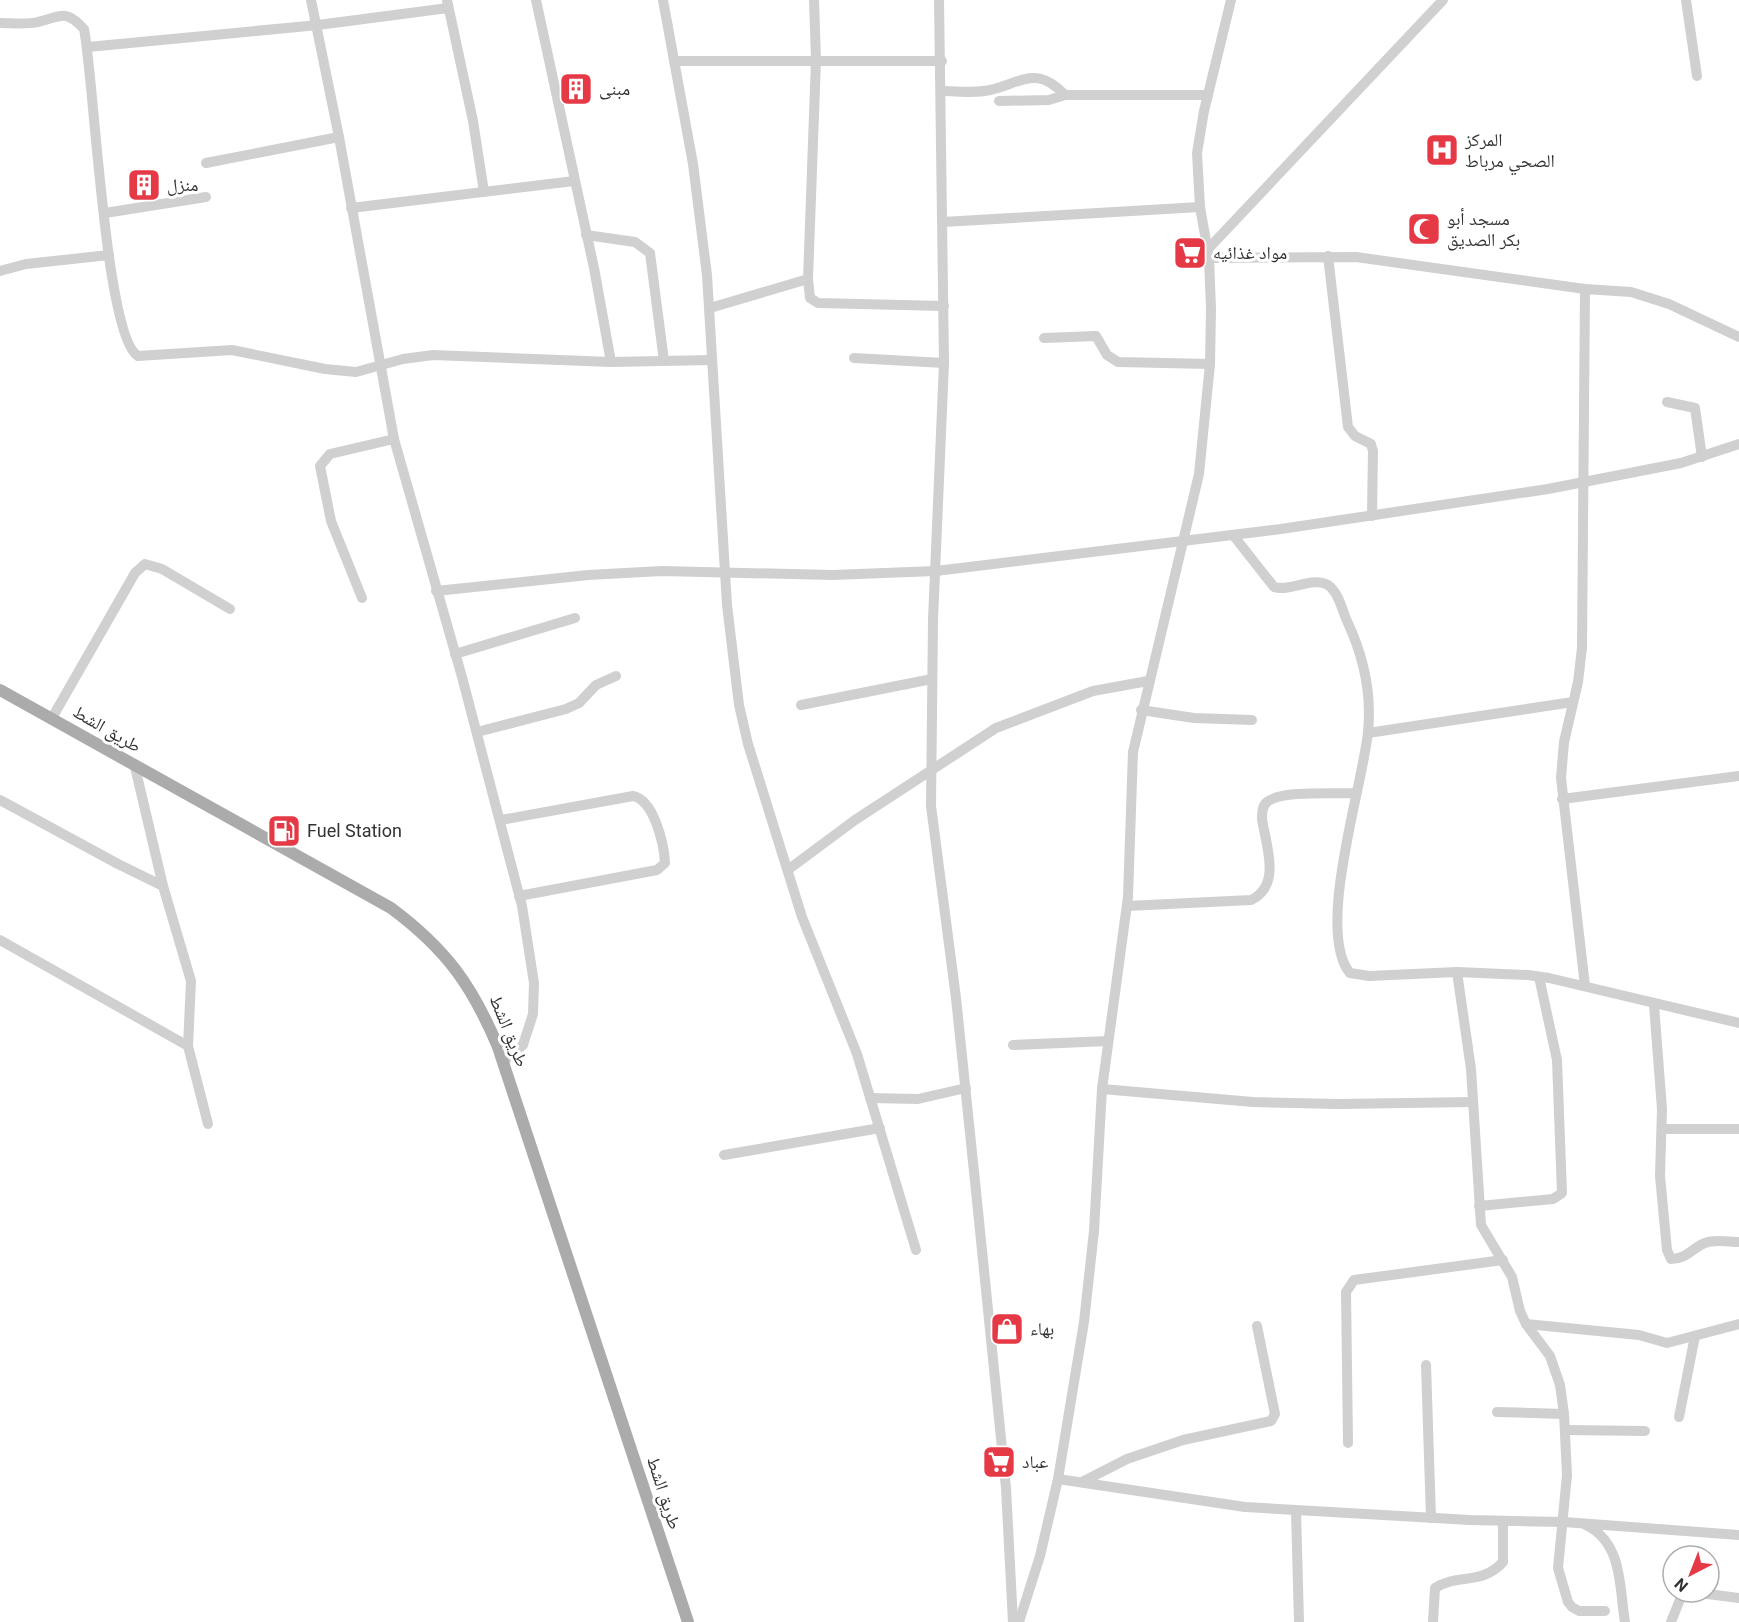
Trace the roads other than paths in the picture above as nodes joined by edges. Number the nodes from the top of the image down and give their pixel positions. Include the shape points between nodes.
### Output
1 (311, 0) edge
2 (536, 0) edge
3 (663, 0) edge
4 (814, 0) edge
5 (939, 0) edge
6 (1231, 0) edge
7 (1443, 0) edge
8 (1686, 0) edge
9 (447, 4) edge
10 (0, 23) edge
11 (318, 26) junction
12 (88, 47) junction
13 (816, 60) junction
14 (674, 61) junction
15 (942, 61) junction
16 (1696, 76) dead end
17 (942, 91) junction
18 (1065, 95) junction
19 (1208, 95) junction
20 (999, 101) dead end
21 (339, 137) junction
22 (206, 163) dead end
23 (574, 181) junction
24 (484, 192) junction
25 (206, 197) dead end
26 (1200, 207) junction
27 (351, 208) junction
28 (105, 213) junction
29 (943, 222) junction
30 (586, 235) junction
31 (1209, 253) junction
32 (109, 255) junction
33 (1328, 256) junction
34 (0, 271) edge
35 (807, 279) junction
36 (1585, 289) junction
37 (944, 306) junction
38 (710, 308) junction
39 (1739, 337) edge
40 (1044, 338) dead end
41 (854, 358) dead end
42 (712, 360) junction
43 (664, 361) junction
44 (610, 362) junction
45 (944, 363) junction
46 (1210, 364) junction
47 (380, 365) junction
48 (1666, 402) dead end
49 (394, 439) junction
50 (1739, 444) edge
51 (1702, 457) junction
52 (1582, 483) junction
53 (1372, 516) junction
54 (1233, 535) junction
55 (1185, 540) junction
56 (936, 571) junction
57 (726, 572) junction
58 (436, 591) junction
59 (362, 598) dead end
60 (230, 609) dead end
61 (575, 618) dead end
62 (455, 654) junction
63 (616, 676) dead end
64 (932, 679) junction
65 (1148, 681) junction
66 (0, 690) edge
67 (1573, 702) junction
68 (801, 705) dead end
69 (1141, 710) junction
70 (52, 718) junction
71 (1252, 720) dead end
72 (477, 732) junction
73 (1368, 733) junction
74 (135, 767) junction
75 (930, 773) junction
76 (1739, 777) edge
77 (1355, 793) junction
78 (1562, 799) junction
79 (0, 800) edge
80 (501, 820) junction
81 (789, 869) junction
82 (163, 886) junction
83 (519, 896) junction
84 (1127, 906) junction
85 (0, 940) edge
86 (1457, 972) junction
87 (1539, 977) junction
88 (1585, 986) junction
89 (1654, 1005) junction
90 (1739, 1023) edge
91 (1108, 1041) junction
92 (1013, 1045) dead end
93 (188, 1046) junction
94 (503, 1062) junction
95 (966, 1088) junction
96 (1102, 1089) junction
97 (870, 1098) junction
98 (1473, 1102) junction
99 (208, 1124) dead end
100 (880, 1128) junction
101 (1662, 1129) junction
102 (1739, 1129) edge
103 (724, 1155) dead end
104 (1479, 1206) junction
105 (1739, 1242) edge
106 (916, 1250) dead end
107 (1503, 1260) junction
108 (1526, 1324) junction
109 (1739, 1324) edge
110 (1257, 1326) dead end
111 (1695, 1336) junction
112 (1426, 1365) dead end
113 (1497, 1412) dead end
114 (1564, 1414) junction
115 (1679, 1417) dead end
116 (1565, 1430) junction
117 (1646, 1431) dead end
118 (1348, 1443) dead end
119 (1058, 1479) junction
120 (1082, 1482) junction
121 (1296, 1511) junction
122 (1431, 1518) junction
123 (1503, 1521) junction
124 (1564, 1522) junction
125 (1582, 1523) junction
126 (1739, 1536) edge
127 (1721, 1596) edge
128 (1739, 1599) edge
129 (1679, 1604) edge
130 (1605, 1611) dead end
131 (688, 1622) edge
132 (1013, 1622) edge
133 (1019, 1622) edge
134 (1299, 1622) edge
135 (1433, 1622) edge
136 (1625, 1622) edge
137 (1671, 1622) edge

1 - 11 street
2 - 23 street
3 - 14 street
4 - 13 street
5 - 15 street
6 - 19 street
7 - 31 street
8 - 16 street
9 - 11 street
9 - 24 street
10 - 12 street via 38,22 62,14 76,19 84,28
11 - 12 street
11 - 21 street
12 - 28 street
13 - 14 street
13 - 15 street
13 - 35 street
14 - 38 street via 693,164
15 - 17 street
17 - 18 street via 992,90 1032,77 1052,83
17 - 29 street
18 - 19 street
18 - 20 street via 1049,100
19 - 26 street via 1197,153
21 - 22 street
21 - 27 street
23 - 24 street
23 - 30 street
24 - 27 street
25 - 28 street
26 - 29 street
26 - 31 street
27 - 47 street
28 - 32 street
29 - 37 street
30 - 43 street via 635,242 650,253
30 - 44 street
31 - 33 street
31 - 46 street
32 - 34 street via 26,264
32 - 47 street via 128,344 138,356 232,350 339,371 364,371
33 - 36 street
33 - 53 street via 1348,427 1355,436 1371,444 1373,451
35 - 37 street via 810,298 818,303
35 - 38 street
36 - 39 street via 1631,292 1669,304
36 - 52 street
37 - 45 street
38 - 42 street
40 - 46 street via 1096,336 1107,355 1118,362
41 - 45 street
42 - 43 street
42 - 57 street
43 - 44 street
44 - 47 street via 433,355
45 - 56 street
46 - 55 street via 1199,474
47 - 49 street
48 - 51 street via 1695,408
49 - 58 street
49 - 59 street via 330,454 320,466 331,521
50 - 51 street
51 - 52 street
52 - 53 street
52 - 67 street via 1582,648
53 - 54 street
54 - 55 street
54 - 73 street via 1274,586 1281,589 1320,583 1335,594 1363,656 1368,683
55 - 56 street
55 - 65 street
56 - 57 street via 832,575
56 - 64 street
57 - 58 street via 588,575
57 - 81 street via 739,705
58 - 62 street
60 - 70 street via 162,569 145,564 135,573
61 - 62 street
62 - 72 street
63 - 72 street via 596,685 579,703 566,709
64 - 68 street
64 - 75 street
65 - 69 street
65 - 75 street via 1093,691 1006,722
66 - 70 main road, طريق الشط
67 - 73 street
67 - 78 street via 1564,742
69 - 71 street via 1194,718
69 - 84 street via 1133,752
70 - 74 main road, طريق الشط
72 - 80 street
73 - 77 street
74 - 82 street
74 - 94 main road, طريق الشط via 377,900 409,922 440,950 468,984
75 - 81 street via 855,820
75 - 95 street via 933,840
76 - 78 street
77 - 84 street via 1281,796 1267,802 1262,819 1271,873 1269,886 1261,896 1251,900
77 - 86 street via 1342,862 1338,916 1342,964 1350,973 1369,976
78 - 88 street
79 - 82 street
80 - 83 street
80 - 83 street via 633,796 644,800 650,808 663,852 665,863 657,870
81 - 97 street via 802,917 847,1025
82 - 93 street via 191,981
83 - 94 street via 534,983 533,1014 523,1045
84 - 91 street
85 - 93 street
86 - 87 street
86 - 98 street
87 - 88 street
87 - 104 street via 1557,1059 1563,1193 1554,1199
88 - 89 street
89 - 90 street
89 - 101 street
91 - 92 street
91 - 96 street
93 - 99 street
94 - 131 main road, طريق الشط
95 - 97 street via 918,1100
95 - 132 street via 1004,1467
96 - 98 street via 1253,1102
96 - 119 street via 1094,1231
97 - 100 street
98 - 104 street
100 - 103 street
100 - 106 street
101 - 102 street
101 - 105 street via 1660,1176 1671,1259 1680,1259 1709,1241
104 - 107 street via 1481,1225
107 - 108 street
107 - 118 street via 1354,1280 1349,1285
108 - 111 street via 1639,1335 1668,1343
108 - 114 street via 1550,1356
109 - 111 street
110 - 120 street via 1275,1414 1271,1421 1183,1440 1127,1459
111 - 115 street
112 - 122 street
113 - 114 street
114 - 116 street
116 - 117 street
116 - 124 street
119 - 120 street
119 - 133 street
120 - 121 street via 1197,1501
121 - 122 street
121 - 134 street
122 - 123 street
123 - 124 street
123 - 135 street via 1503,1562 1493,1573 1435,1588
124 - 125 street
124 - 130 street via 1558,1568 1568,1602 1579,1611
125 - 126 street
125 - 136 street via 1611,1545
127 - 128 street
129 - 137 street

